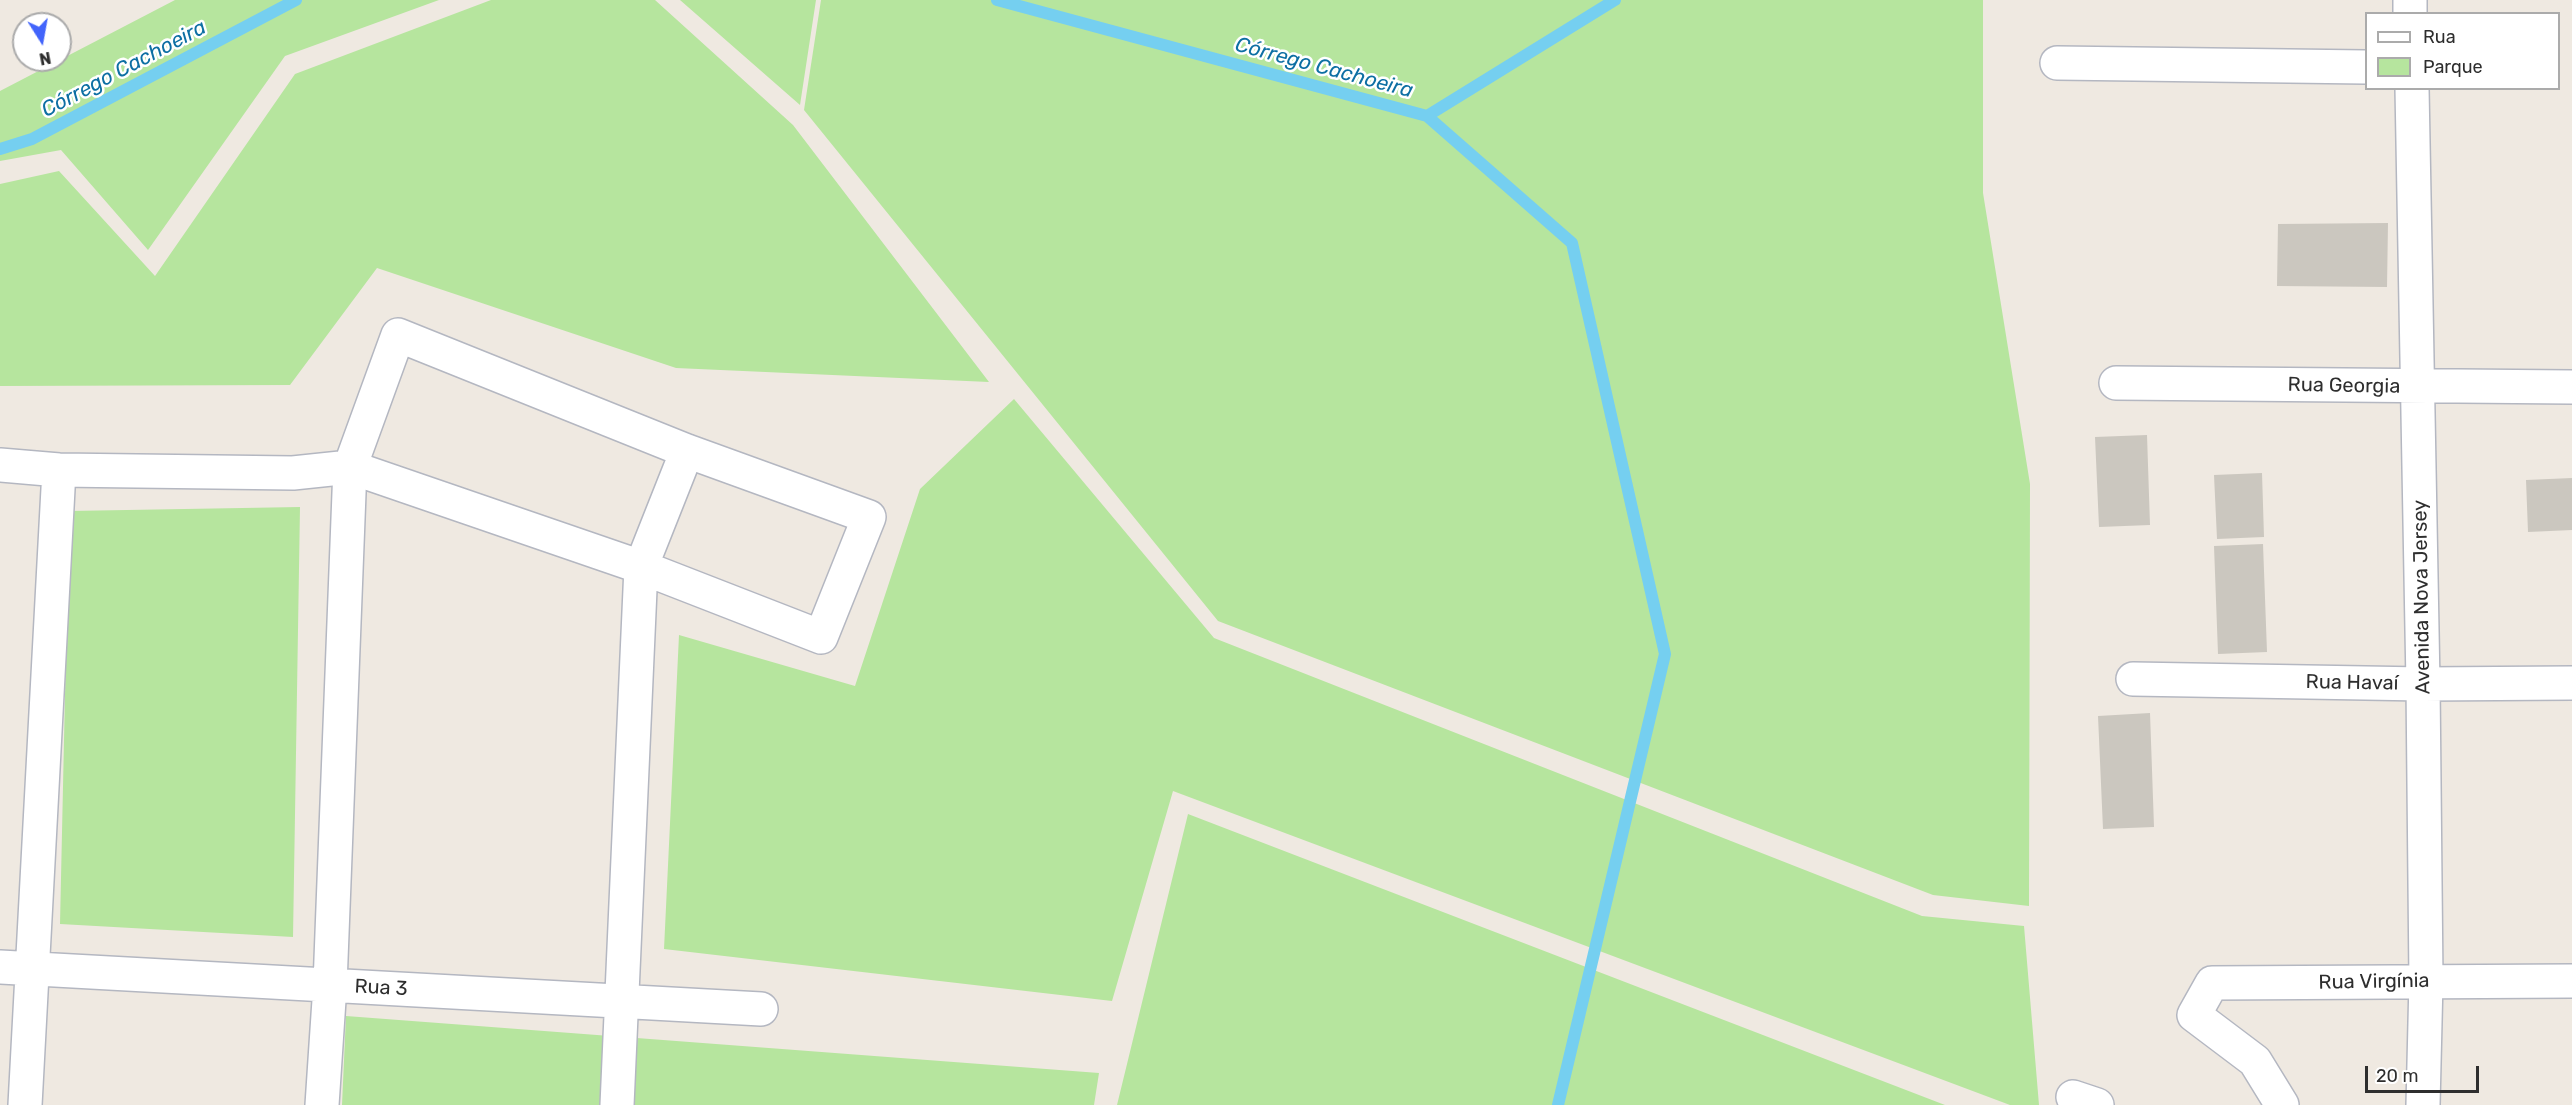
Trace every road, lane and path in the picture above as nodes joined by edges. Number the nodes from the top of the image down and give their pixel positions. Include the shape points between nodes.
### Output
1 (2057, 63) dead end
2 (2365, 67) edge
3 (2412, 90) edge
4 (2116, 383) dead end
5 (2418, 387) junction
6 (2572, 387) edge
7 (687, 452) junction
8 (0, 465) edge
9 (350, 467) junction
10 (59, 470) junction
11 (641, 567) junction
12 (2133, 679) dead end
13 (2572, 683) edge
14 (2423, 684) junction
15 (0, 967) edge
16 (33, 969) junction
17 (2426, 981) junction
18 (2572, 981) edge
19 (330, 985) junction
20 (623, 1001) junction
21 (761, 1009) dead end
22 (25, 1105) edge
23 (322, 1105) edge
24 (617, 1105) edge
25 (2282, 1105) edge
26 (2423, 1105) edge

1 - 2 street
3 - 5 street, Avenida Nova Jersey
4 - 5 street, Rua Georgia
5 - 6 street, Rua Georgia
5 - 14 street, Avenida Nova Jersey
7 - 9 street via 398,335
7 - 11 street
7 - 11 street via 869,517 821,637
8 - 10 street
9 - 10 street via 293,473
9 - 11 street
9 - 19 street
10 - 16 street
11 - 20 street
12 - 14 street, Rua Havaí
13 - 14 street, Rua Havaí
14 - 17 street, Avenida Nova Jersey
15 - 16 street, Rua 3
16 - 19 street, Rua 3
16 - 22 street
17 - 18 street, Rua Virgínia
17 - 25 street, Rua Virgínia via 2212,983 2194,1015 2255,1062
17 - 26 street, Avenida Nova Jersey
19 - 20 street, Rua 3
19 - 23 street
20 - 21 street, Rua 3
20 - 24 street

